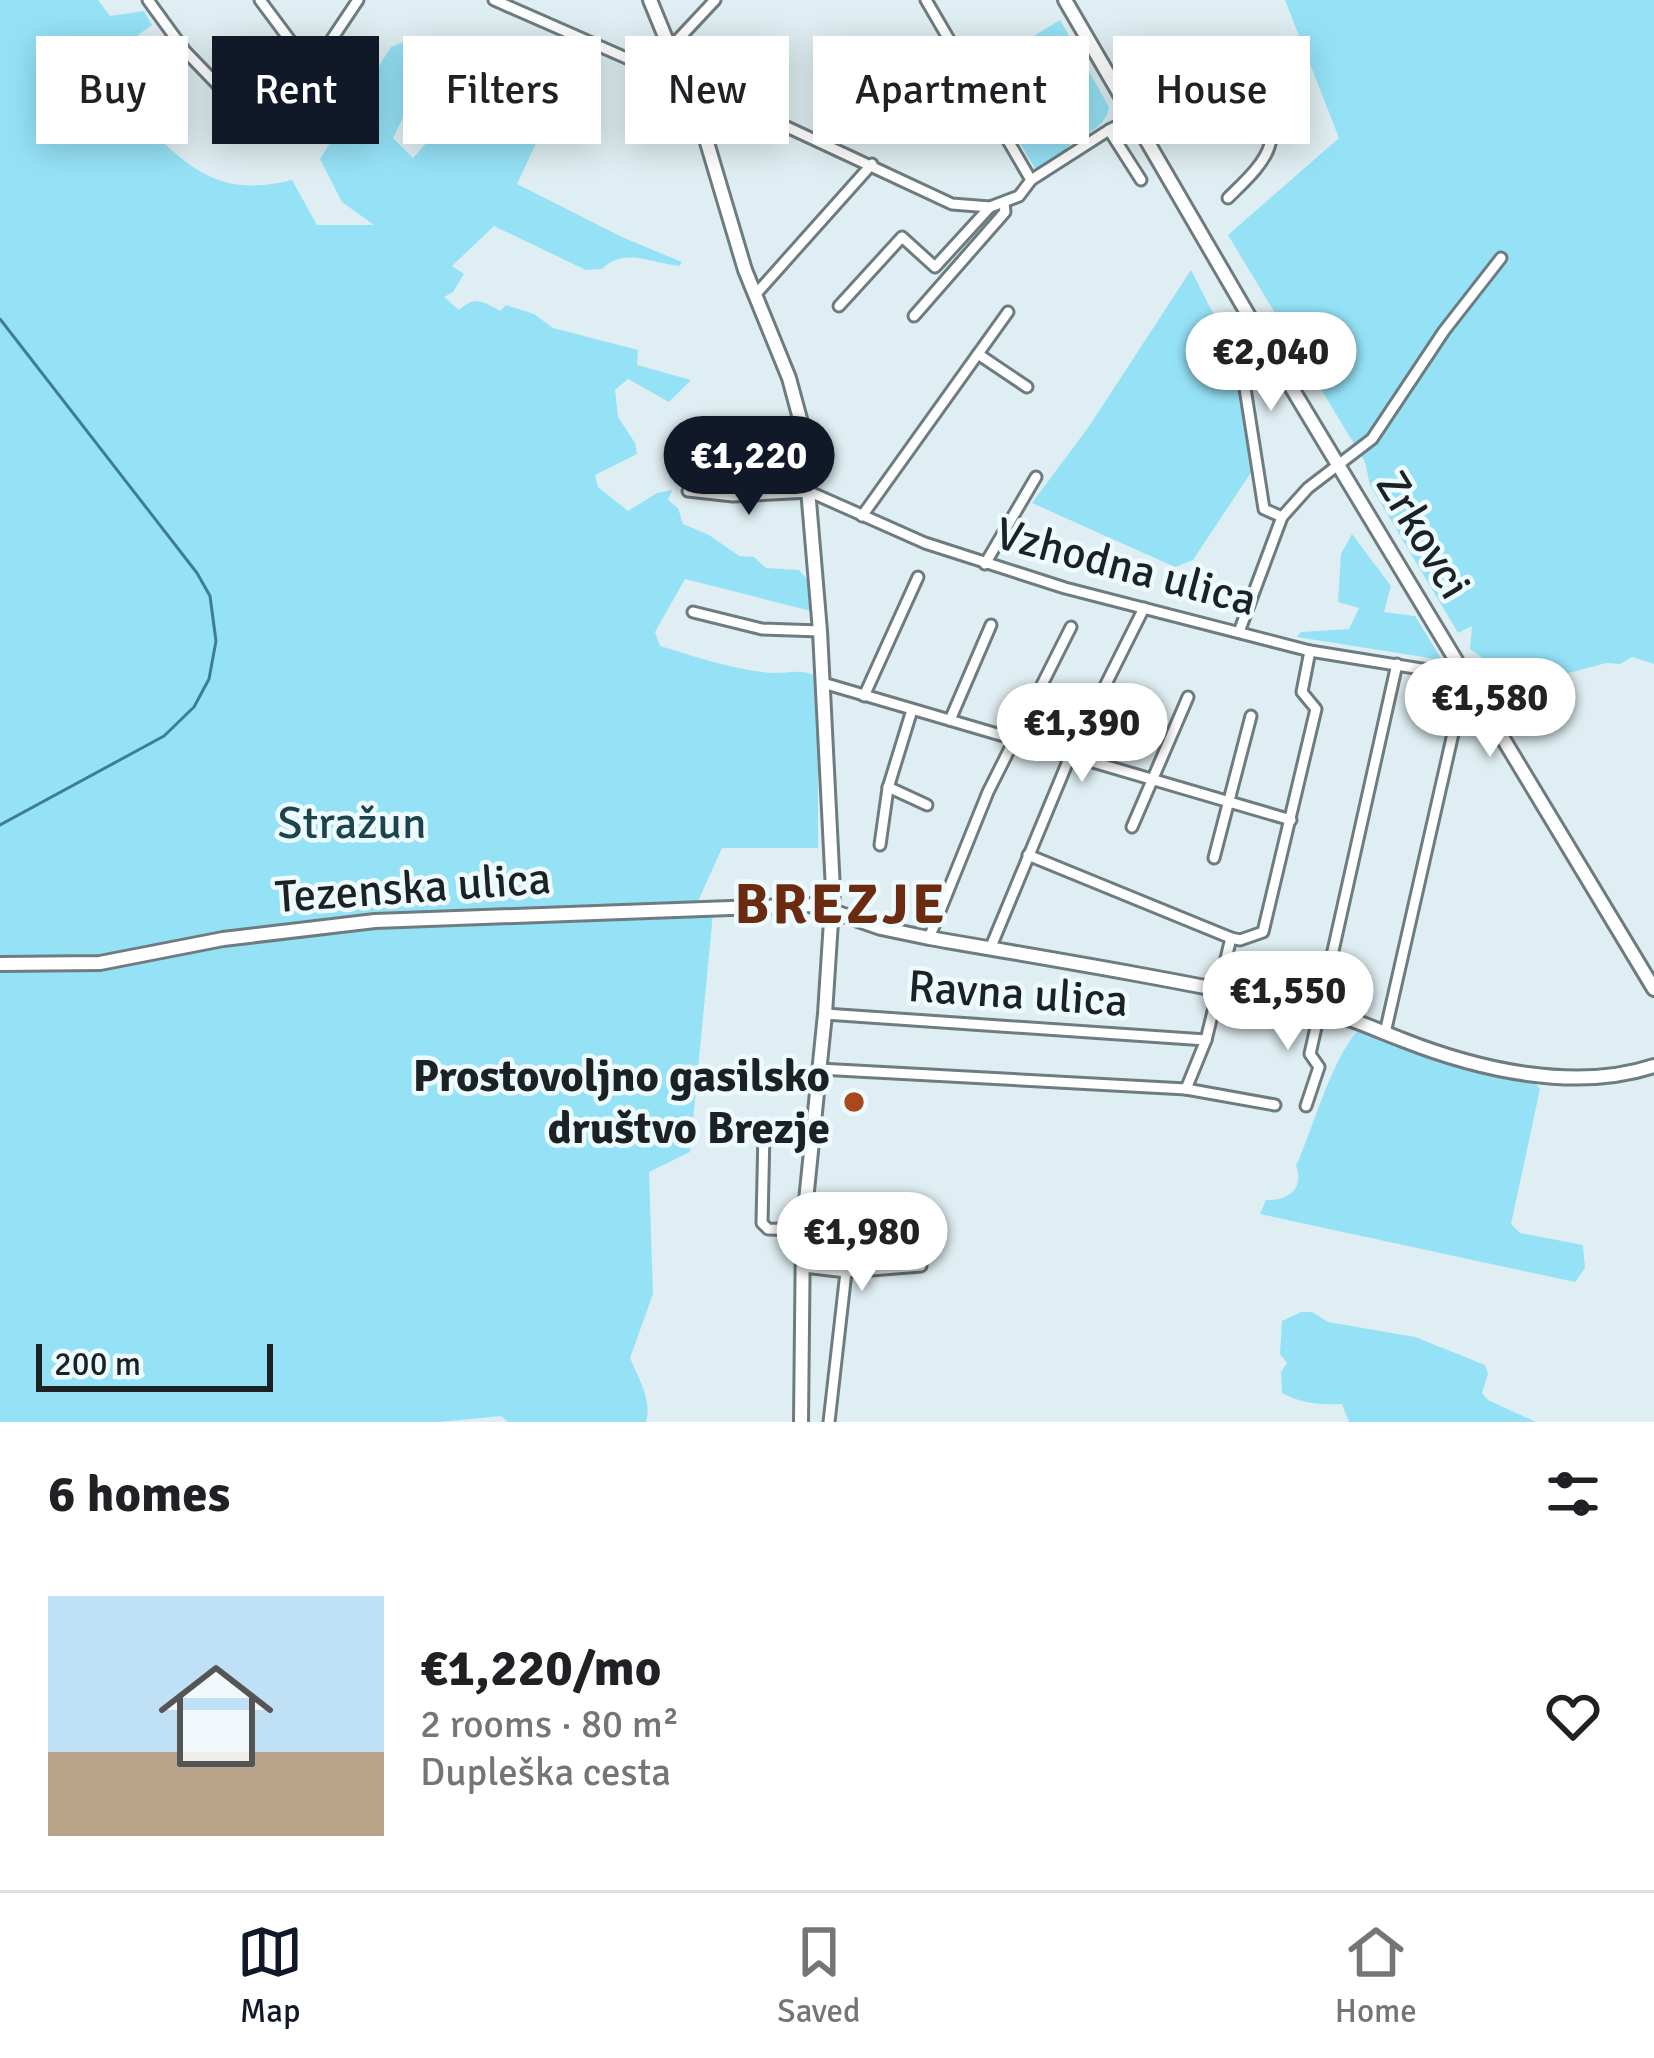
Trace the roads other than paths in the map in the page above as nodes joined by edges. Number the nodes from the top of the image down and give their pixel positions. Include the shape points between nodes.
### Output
1 (148, 0) edge
2 (260, 0) edge
3 (358, 0) edge
4 (494, 0) edge
5 (650, 0) edge
6 (715, 0) edge
7 (926, 0) edge
8 (1065, 0) edge
9 (287, 36) edge
10 (335, 36) edge
11 (573, 36) edge
12 (666, 36) edge
13 (681, 36) edge
14 (212, 79) edge
15 (1113, 81) edge
16 (789, 124) edge
17 (1113, 128) edge
18 (1109, 130) junction
19 (705, 144) edge
20 (1150, 144) edge
21 (1270, 144) edge
22 (872, 164) junction
23 (1141, 180) dead end
24 (1028, 185) junction
25 (1228, 198) dead end
26 (1004, 203) junction
27 (990, 208) junction
28 (1501, 258) dead end
29 (755, 295) junction
30 (839, 307) dead end
31 (1008, 312) dead end
32 (914, 316) dead end
33 (1232, 339) dead end
34 (977, 355) junction
35 (1027, 387) dead end
36 (1338, 465) junction
37 (1036, 477) dead end
38 (688, 491) dead end
39 (809, 492) junction
40 (862, 516) junction
41 (1282, 517) junction
42 (985, 563) junction
43 (918, 578) dead end
44 (1144, 608) junction
45 (693, 612) dead end
46 (991, 625) dead end
47 (1071, 627) dead end
48 (820, 631) junction
49 (1239, 632) junction
50 (1310, 651) junction
51 (1397, 664) junction
52 (823, 683) junction
53 (864, 696) junction
54 (1188, 697) dead end
55 (912, 710) junction
56 (1251, 716) dead end
57 (950, 720) junction
58 (1014, 738) junction
59 (1071, 754) junction
60 (1150, 779) junction
61 (888, 787) junction
62 (1228, 802) junction
63 (927, 805) dead end
64 (1291, 820) junction
65 (1132, 827) dead end
66 (880, 845) dead end
67 (1028, 855) junction
68 (1214, 858) dead end
69 (832, 910) junction
70 (929, 938) junction
71 (1232, 938) junction
72 (990, 949) junction
73 (0, 964) edge
74 (1654, 989) edge
75 (1218, 992) junction
76 (1320, 1010) junction
77 (825, 1014) junction
78 (1385, 1033) junction
79 (1206, 1040) junction
80 (1654, 1066) edge
81 (819, 1070) junction
82 (1186, 1089) junction
83 (1275, 1105) dead end
84 (1306, 1106) dead end
85 (764, 1132) dead end
86 (803, 1230) junction
87 (921, 1266) dead end
88 (804, 1267) junction
89 (847, 1272) junction
90 (801, 1422) edge
91 (829, 1422) edge

1 - 14 street
2 - 9 street
3 - 10 street
4 - 11 street
5 - 12 street
6 - 13 street
7 - 24 street
8 - 15 street, Zrkovci
16 - 22 street
17 - 18 street
18 - 23 street
18 - 24 street
19 - 29 street
20 - 36 street, Zrkovci
21 - 25 street
22 - 27 street via 952,204
22 - 29 street
24 - 26 street
26 - 27 street
26 - 32 street via 1005,212
27 - 30 street via 935,266 902,237
28 - 36 street via 1383,426
29 - 39 street via 797,402
31 - 34 street
33 - 41 street via 1264,509
34 - 35 street
34 - 40 street
36 - 41 street
36 - 74 street, Zrkovci
37 - 42 street
38 - 39 street
39 - 40 street, Vzhodna ulica
39 - 48 street
40 - 42 street, Vzhodna ulica
41 - 49 street
42 - 44 street, Vzhodna ulica
43 - 53 street
44 - 49 street, Vzhodna ulica
44 - 59 street
45 - 48 street via 762,629
46 - 57 street
47 - 58 street
48 - 52 street
49 - 50 street, Vzhodna ulica
50 - 51 street, Vzhodna ulica
50 - 64 street via 1302,692 1316,709
51 - 76 street
51 - 78 street, Vzhodna ulica via 1435,669 1455,683 1459,707
52 - 53 street
52 - 69 street
53 - 55 street
54 - 60 street
55 - 57 street
55 - 61 street
56 - 62 street
57 - 58 street
58 - 59 street
58 - 70 street
59 - 60 street
59 - 67 street
60 - 62 street
60 - 65 street
61 - 63 street
61 - 66 street
62 - 64 street
62 - 68 street
64 - 71 street via 1265,929
67 - 71 street
67 - 72 street
69 - 70 street, Tezenska ulica
69 - 73 street, Tezenska ulica via 375,922 100,963
69 - 77 street
70 - 72 street, Tezenska ulica
71 - 75 street
72 - 75 street, Tezenska ulica
75 - 76 street, Tezenska ulica
75 - 79 street
76 - 78 street, Tezenska ulica
76 - 84 street via 1310,1054 1318,1069
77 - 79 street, Ravna ulica
77 - 81 street
78 - 80 street, Tezenska ulica via 1546,1075 1611,1076
79 - 82 street
81 - 82 street
81 - 86 street
82 - 83 street
85 - 86 street via 762,1222
86 - 88 street
87 - 89 street
88 - 89 street
88 - 90 street
89 - 91 street

